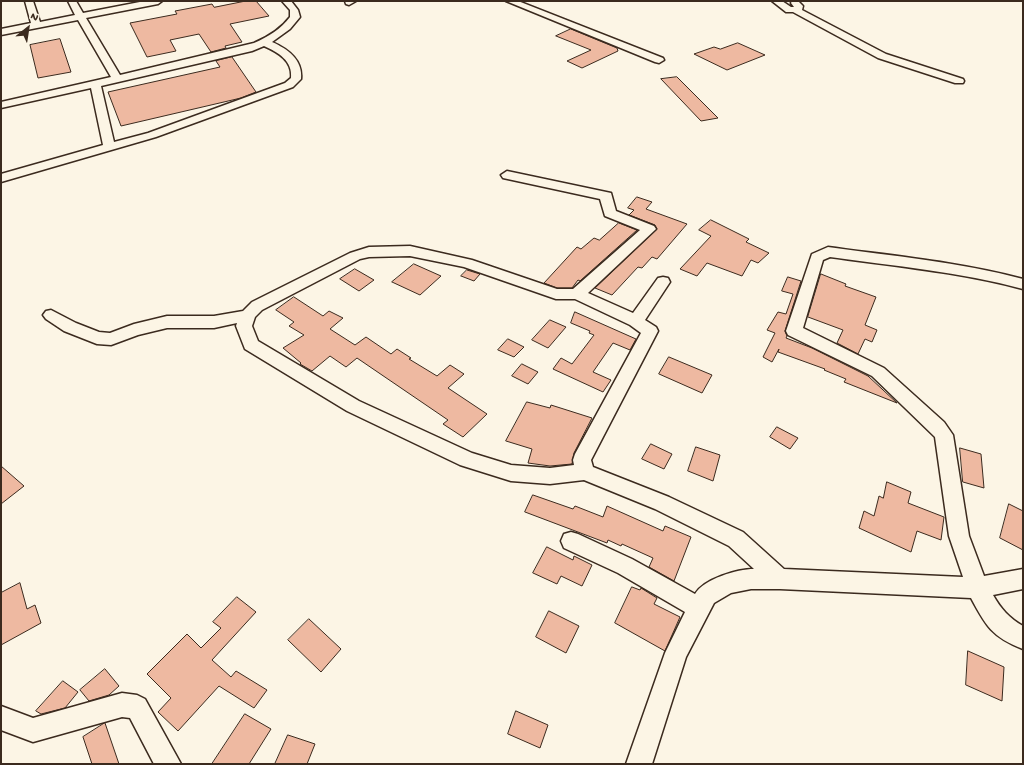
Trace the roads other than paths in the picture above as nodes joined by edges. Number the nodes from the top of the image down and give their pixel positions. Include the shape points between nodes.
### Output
1 (29, 1) edge
2 (72, 1) edge
3 (158, 1) edge
4 (286, 1) edge
5 (510, 1) edge
6 (776, 1) edge
7 (794, 6) edge
8 (80, 16) junction
9 (36, 25) junction
10 (1, 32) edge
11 (264, 43) junction
12 (659, 60) dead end
13 (117, 79) junction
14 (959, 81) dead end
15 (95, 84) junction
16 (1, 105) edge
17 (108, 146) junction
18 (507, 176) dead end
19 (1, 178) edge
20 (662, 282) dead end
21 (1023, 284) edge
22 (577, 294) junction
23 (51, 315) dead end
24 (248, 316) junction
25 (636, 321) junction
26 (585, 472) junction
27 (571, 541) dead end
28 (780, 579) junction
29 (1023, 579) edge
30 (977, 588) junction
31 (699, 608) junction
32 (1023, 638) edge
33 (1, 718) edge
34 (168, 764) edge
35 (639, 764) edge

1 - 9 street
2 - 8 street
3 - 8 street
4 - 11 street via 294,10 295,17 292,23
5 - 12 street
6 - 7 street via 783,8
7 - 14 street via 882,56
8 - 9 street
8 - 13 street
9 - 10 street
11 - 13 street via 252,48
11 - 17 street via 274,45 284,53 296,69 296,79 289,85 152,135
13 - 15 street
15 - 16 street
15 - 17 street
17 - 19 street
18 - 22 street via 606,196 610,213 649,229
20 - 25 street
21 - 30 street via 945,268 828,252 817,257 794,331 878,372 944,435 959,536
22 - 24 street via 556,294 467,263 410,251 369,252 356,256 257,306
22 - 25 street
23 - 24 street via 70,327 97,338 111,339 167,322 214,322
24 - 26 street via 244,326 251,345 353,406 468,459 511,473 550,476
25 - 26 street via 650,331 582,460
26 - 28 street via 662,503 736,540
27 - 31 street via 625,566
28 - 30 street
28 - 31 street via 751,579 727,584 706,596
29 - 30 street
30 - 32 street via 992,615 1003,627
31 - 35 street via 676,654
33 - 34 street via 33,730 122,705 137,707

